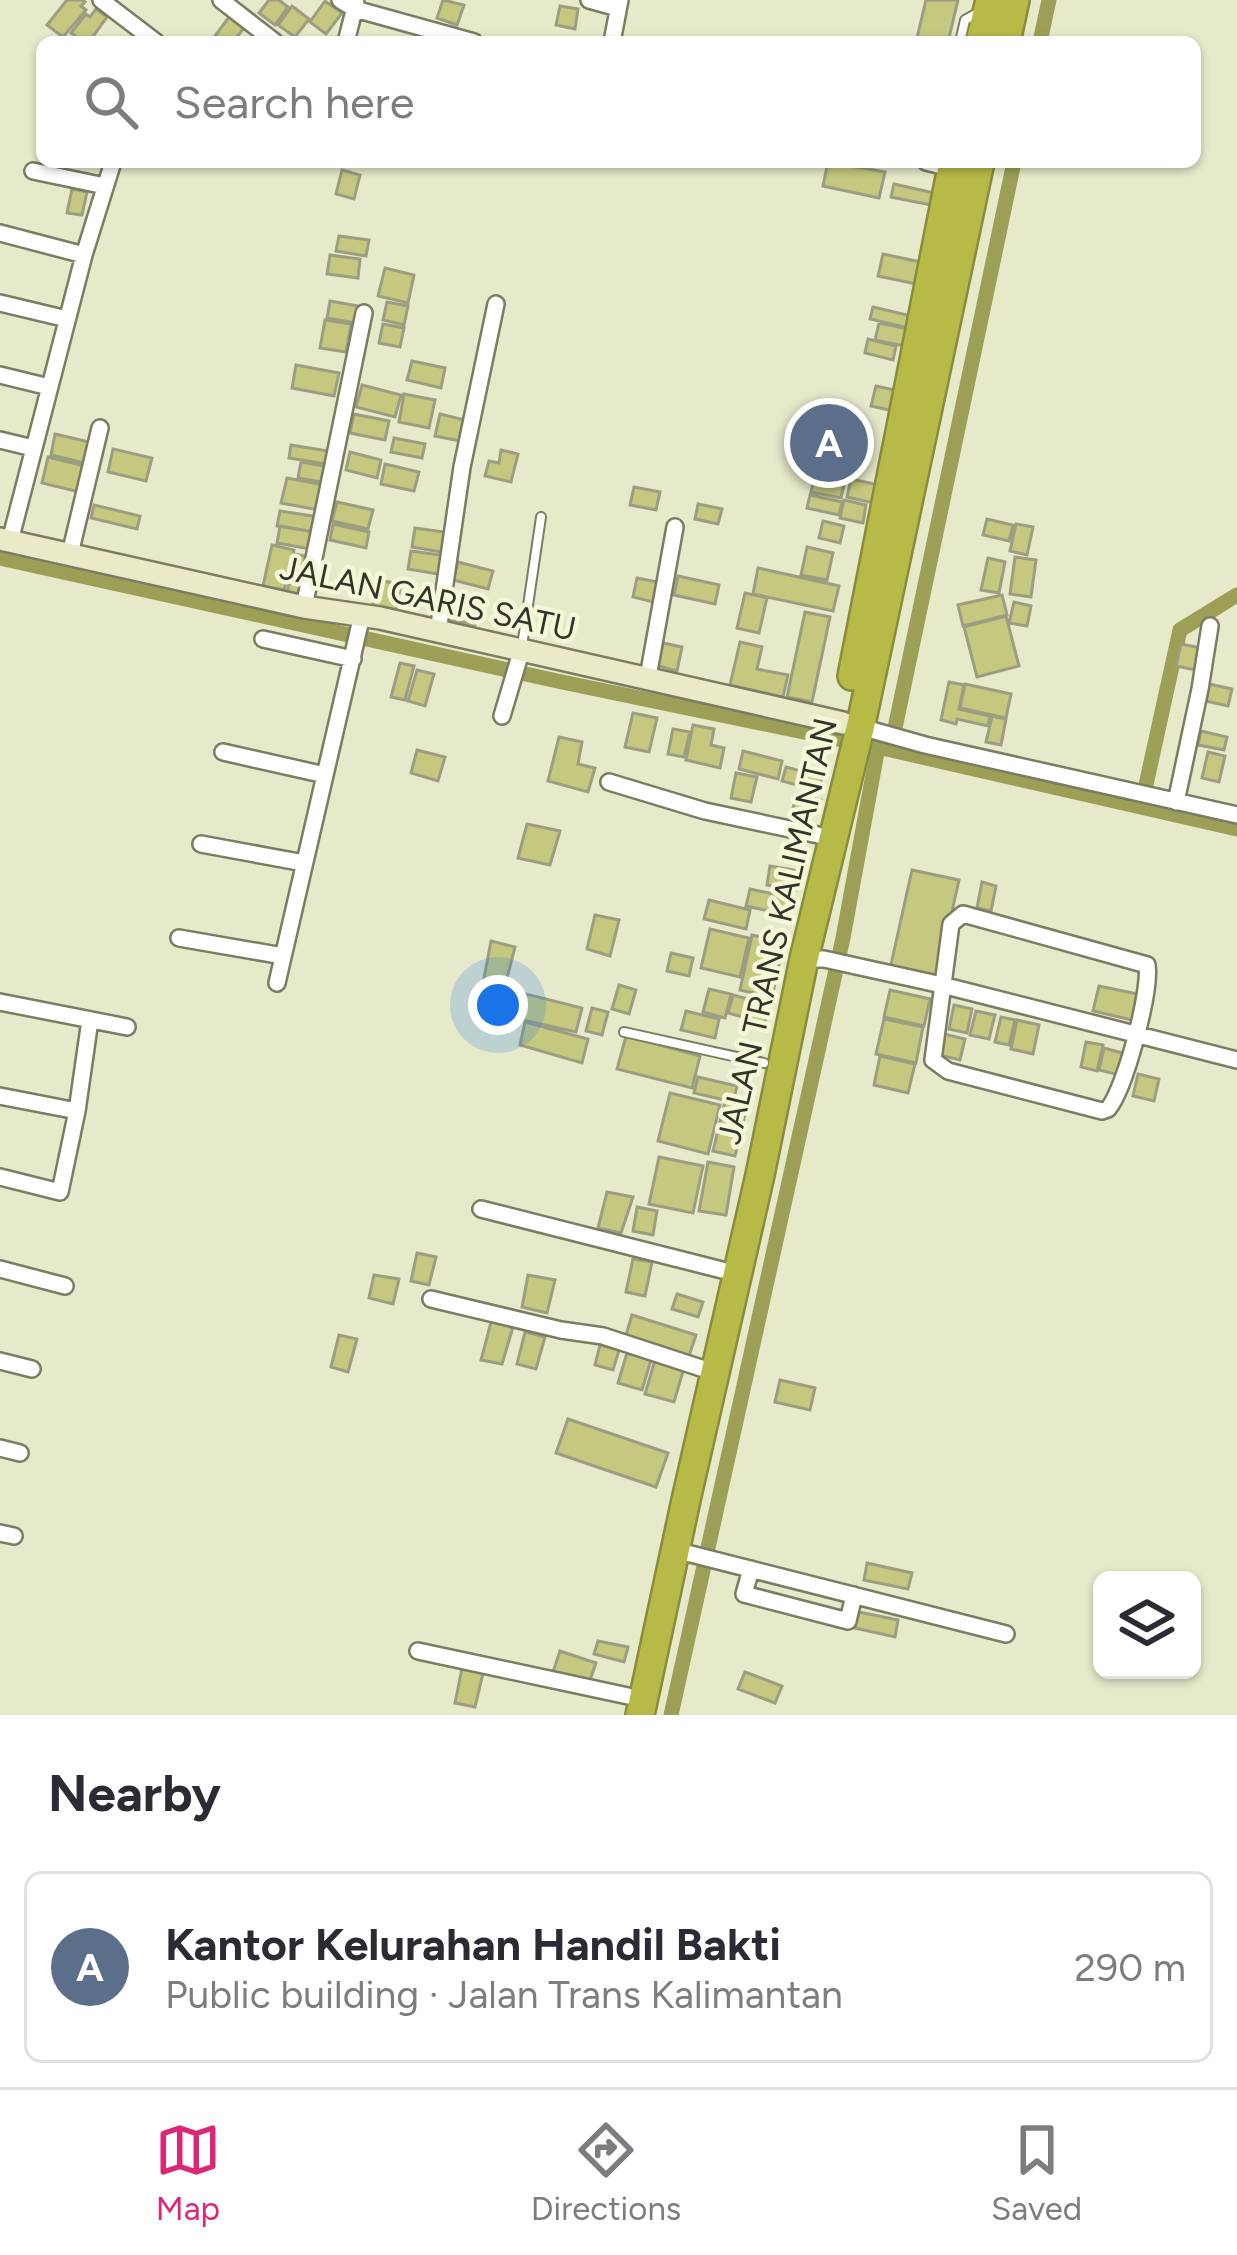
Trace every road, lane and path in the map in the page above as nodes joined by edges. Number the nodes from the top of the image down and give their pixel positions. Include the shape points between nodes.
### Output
1 (101, 0) edge
2 (221, 0) edge
3 (589, 0) edge
4 (998, 2) edge
5 (351, 3) edge
6 (619, 4) edge
7 (148, 36) edge
8 (267, 36) edge
9 (347, 36) edge
10 (455, 36) edge
11 (613, 36) edge
12 (961, 36) edge
13 (983, 36) edge
14 (1005, 36) edge
15 (111, 168) edge
16 (957, 168) edge
17 (33, 172) dead end
18 (105, 186) junction
19 (0, 232) edge
20 (84, 254) junction
21 (0, 303) edge
22 (496, 304) dead end
23 (364, 313) dead end
24 (67, 319) junction
25 (0, 374) edge
26 (49, 387) junction
27 (100, 428) dead end
28 (0, 440) edge
29 (33, 448) junction
30 (541, 517) dead end
31 (675, 527) dead end
32 (5, 540) edge
33 (70, 554) junction
34 (304, 607) junction
35 (1210, 626) dead end
36 (438, 632) junction
37 (358, 637) junction
38 (263, 639) dead end
39 (519, 658) junction
40 (648, 677) junction
41 (502, 716) dead end
42 (858, 726) junction
43 (223, 752) dead end
44 (841, 771) junction
45 (325, 775) junction
46 (609, 782) dead end
47 (1176, 802) junction
48 (1237, 815) edge
49 (818, 835) junction
50 (201, 844) dead end
51 (304, 863) junction
52 (179, 938) dead end
53 (283, 956) junction
54 (814, 959) junction
55 (277, 983) dead end
56 (942, 986) junction
57 (0, 1002) edge
58 (90, 1020) junction
59 (127, 1027) dead end
60 (624, 1032) dead end
61 (1136, 1035) junction
62 (1237, 1060) edge
63 (764, 1063) junction
64 (0, 1096) edge
65 (77, 1111) junction
66 (751, 1173) junction
67 (0, 1177) edge
68 (481, 1209) dead end
69 (0, 1269) edge
70 (722, 1270) junction
71 (65, 1286) dead end
72 (430, 1299) dead end
73 (0, 1361) edge
74 (701, 1368) junction
75 (32, 1369) dead end
76 (0, 1448) edge
77 (20, 1453) dead end
78 (686, 1553) junction
79 (752, 1569) junction
80 (854, 1595) junction
81 (1006, 1634) dead end
82 (418, 1651) dead end
83 (631, 1709) edge

1 - 7 street
2 - 8 street
3 - 6 street
4 - 12 lane via 965,20
4 - 13 highway
4 - 14 highway
5 - 9 street
5 - 10 street
6 - 11 street
15 - 18 street
16 - 42 highway, JALAN TRANS KALIMANTAN via 955,216
17 - 18 street
18 - 20 street
19 - 20 street
20 - 24 street
21 - 24 street
22 - 36 street
23 - 34 street
24 - 26 street
25 - 26 street
26 - 29 street
27 - 33 street
28 - 29 street
29 - 32 street
30 - 39 lane
31 - 40 street
32 - 33 street, JALAN GARIS SATU
33 - 34 street, JALAN GARIS SATU
34 - 37 street, JALAN GARIS SATU
35 - 47 street
36 - 37 street, JALAN GARIS SATU
36 - 39 street, JALAN GARIS SATU
37 - 38 street
37 - 45 street
39 - 40 street, JALAN GARIS SATU
39 - 41 street
40 - 42 street, JALAN GARIS SATU
42 - 44 highway, JALAN TRANS KALIMANTAN
42 - 47 street
43 - 45 street
44 - 49 highway, JALAN TRANS KALIMANTAN
44 - 54 highway, JALAN TRANS KALIMANTAN
45 - 51 street
46 - 49 street
47 - 48 street
49 - 63 highway, JALAN TRANS KALIMANTAN
50 - 51 street
51 - 53 street
52 - 53 street
53 - 55 street
54 - 56 street
54 - 66 highway, JALAN TRANS KALIMANTAN
56 - 61 street
56 - 61 street via 937,1065 1102,1111 1117,1098
56 - 61 street via 951,924 963,914 1147,965
57 - 58 street
58 - 59 street
58 - 65 street
60 - 63 lane
61 - 62 street
63 - 66 highway, JALAN TRANS KALIMANTAN
64 - 65 street
65 - 67 street via 61,1192
66 - 70 highway, JALAN TRANS KALIMANTAN
66 - 78 highway, JALAN TRANS KALIMANTAN
68 - 70 street
69 - 71 street
70 - 74 highway, JALAN TRANS KALIMANTAN
72 - 74 street via 603,1336
73 - 75 street
74 - 83 highway, JALAN TRANS KALIMANTAN
76 - 77 street
78 - 79 street
78 - 83 highway, JALAN TRANS KALIMANTAN
79 - 80 street
79 - 80 street via 744,1594 848,1621
80 - 81 street
82 - 83 street

